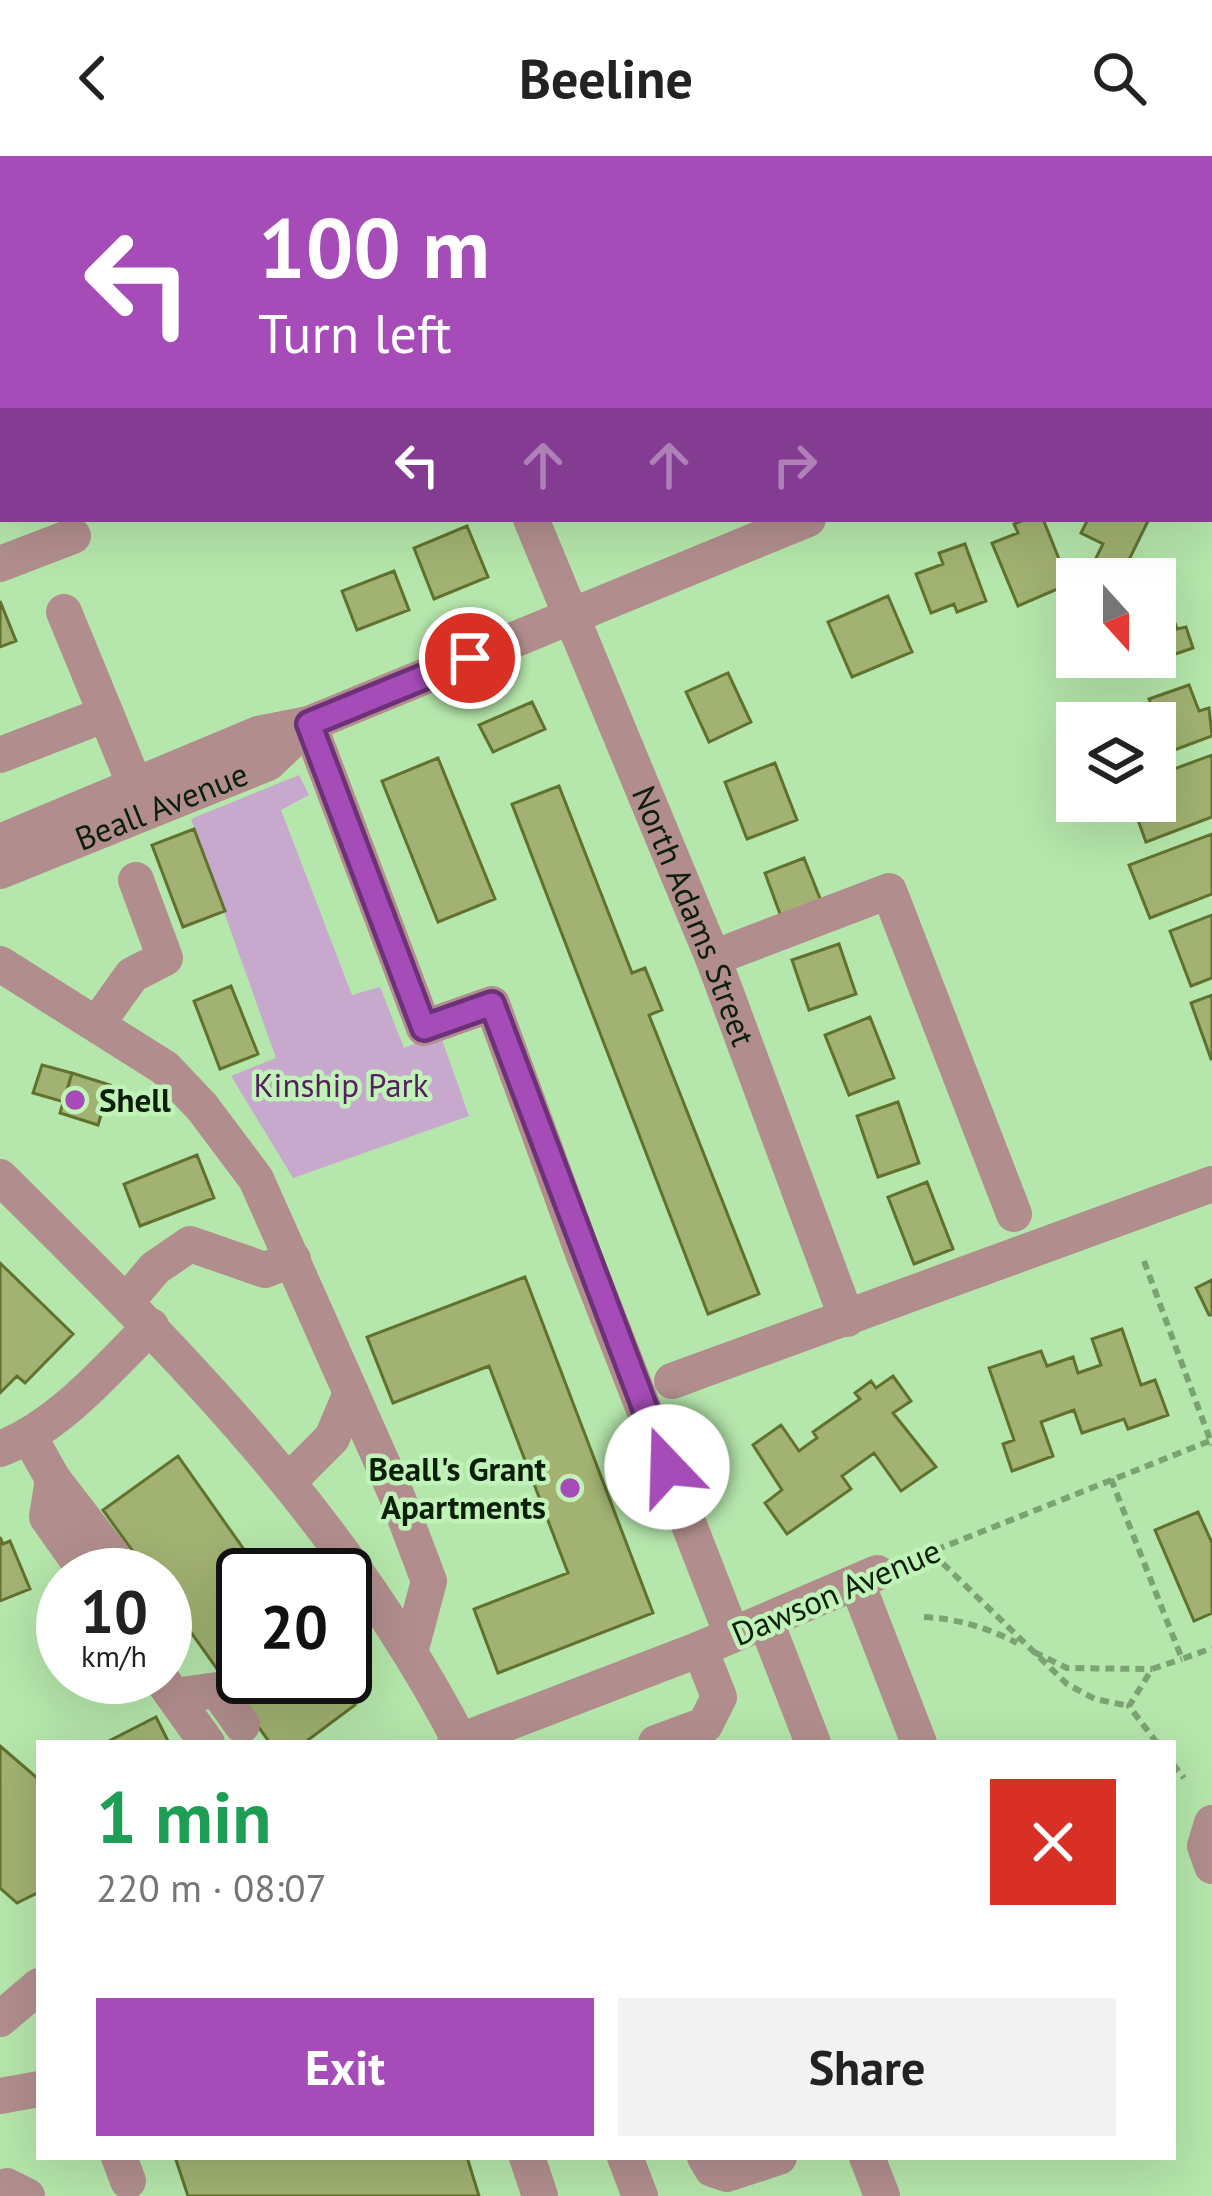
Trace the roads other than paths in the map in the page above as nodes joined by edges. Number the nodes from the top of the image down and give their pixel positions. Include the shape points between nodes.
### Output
1 (532, 522) edge
2 (801, 522) edge
3 (73, 536) dead end
4 (0, 564) edge
5 (64, 612) dead end
6 (572, 614) junction
7 (106, 714) junction
8 (309, 724) junction
9 (0, 755) edge
10 (140, 798) junction
11 (0, 842) edge
12 (0, 871) edge
13 (136, 880) dead end
14 (713, 958) junction
15 (0, 964) edge
16 (97, 1024) junction
17 (0, 1177) edge
18 (1212, 1184) edge
19 (1015, 1214) dead end
20 (293, 1259) junction
21 (139, 1314) junction
22 (847, 1319) junction
23 (672, 1381) dead end
24 (351, 1393) junction
25 (15, 1444) edge
26 (53, 1479) junction
27 (290, 1481) junction
28 (69, 1548) edge
29 (107, 1548) edge
30 (733, 1635) junction
31 (410, 1652) junction
32 (192, 1688) edge
33 (179, 1704) edge
34 (248, 1734) edge
35 (205, 1740) edge
36 (457, 1740) edge
37 (463, 1740) edge
38 (664, 1740) edge
39 (811, 1740) edge
40 (918, 1740) edge
41 (1212, 1823) edge
42 (1212, 1866) edge
43 (36, 1989) edge
44 (0, 2019) edge
45 (36, 2090) edge
46 (0, 2096) edge
47 (528, 2160) edge
48 (707, 2160) edge
49 (770, 2160) edge
50 (868, 2160) edge
51 (0, 2189) edge
52 (27, 2196) edge
53 (540, 2196) edge
54 (882, 2196) edge

1 - 6 street, North Adams Street
2 - 6 street, Beall Avenue
3 - 4 street
5 - 7 street
6 - 8 street, Beall Avenue
6 - 14 street, North Adams Street
7 - 9 street
7 - 10 street
8 - 10 street, Beall Avenue via 268,763
8 - 30 street via 424,1028 492,1004
10 - 11 street, Beall Avenue
10 - 12 street, Beall Avenue
13 - 16 street via 165,958 132,975
14 - 19 street via 889,891
14 - 22 street, North Adams Street
15 - 16 street
16 - 20 street via 165,1068 202,1107 256,1179
17 - 21 street
18 - 22 street
20 - 21 street via 265,1270 190,1244 154,1268
20 - 24 street
21 - 25 street via 54,1420
21 - 27 street
22 - 23 street
24 - 27 street via 332,1438
24 - 31 street via 429,1581
25 - 26 street
26 - 28 street via 47,1516
26 - 29 street
27 - 31 street
30 - 37 street, Dawson Avenue
30 - 38 street via 705,1725
30 - 39 street
30 - 40 street, Dawson Avenue via 867,1578
31 - 36 street
32 - 34 street via 217,1690
33 - 35 street
41 - 42 street via 1205,1846
43 - 44 street
45 - 46 street
47 - 53 street
48 - 49 street via 727,2174
50 - 54 street
51 - 52 street

